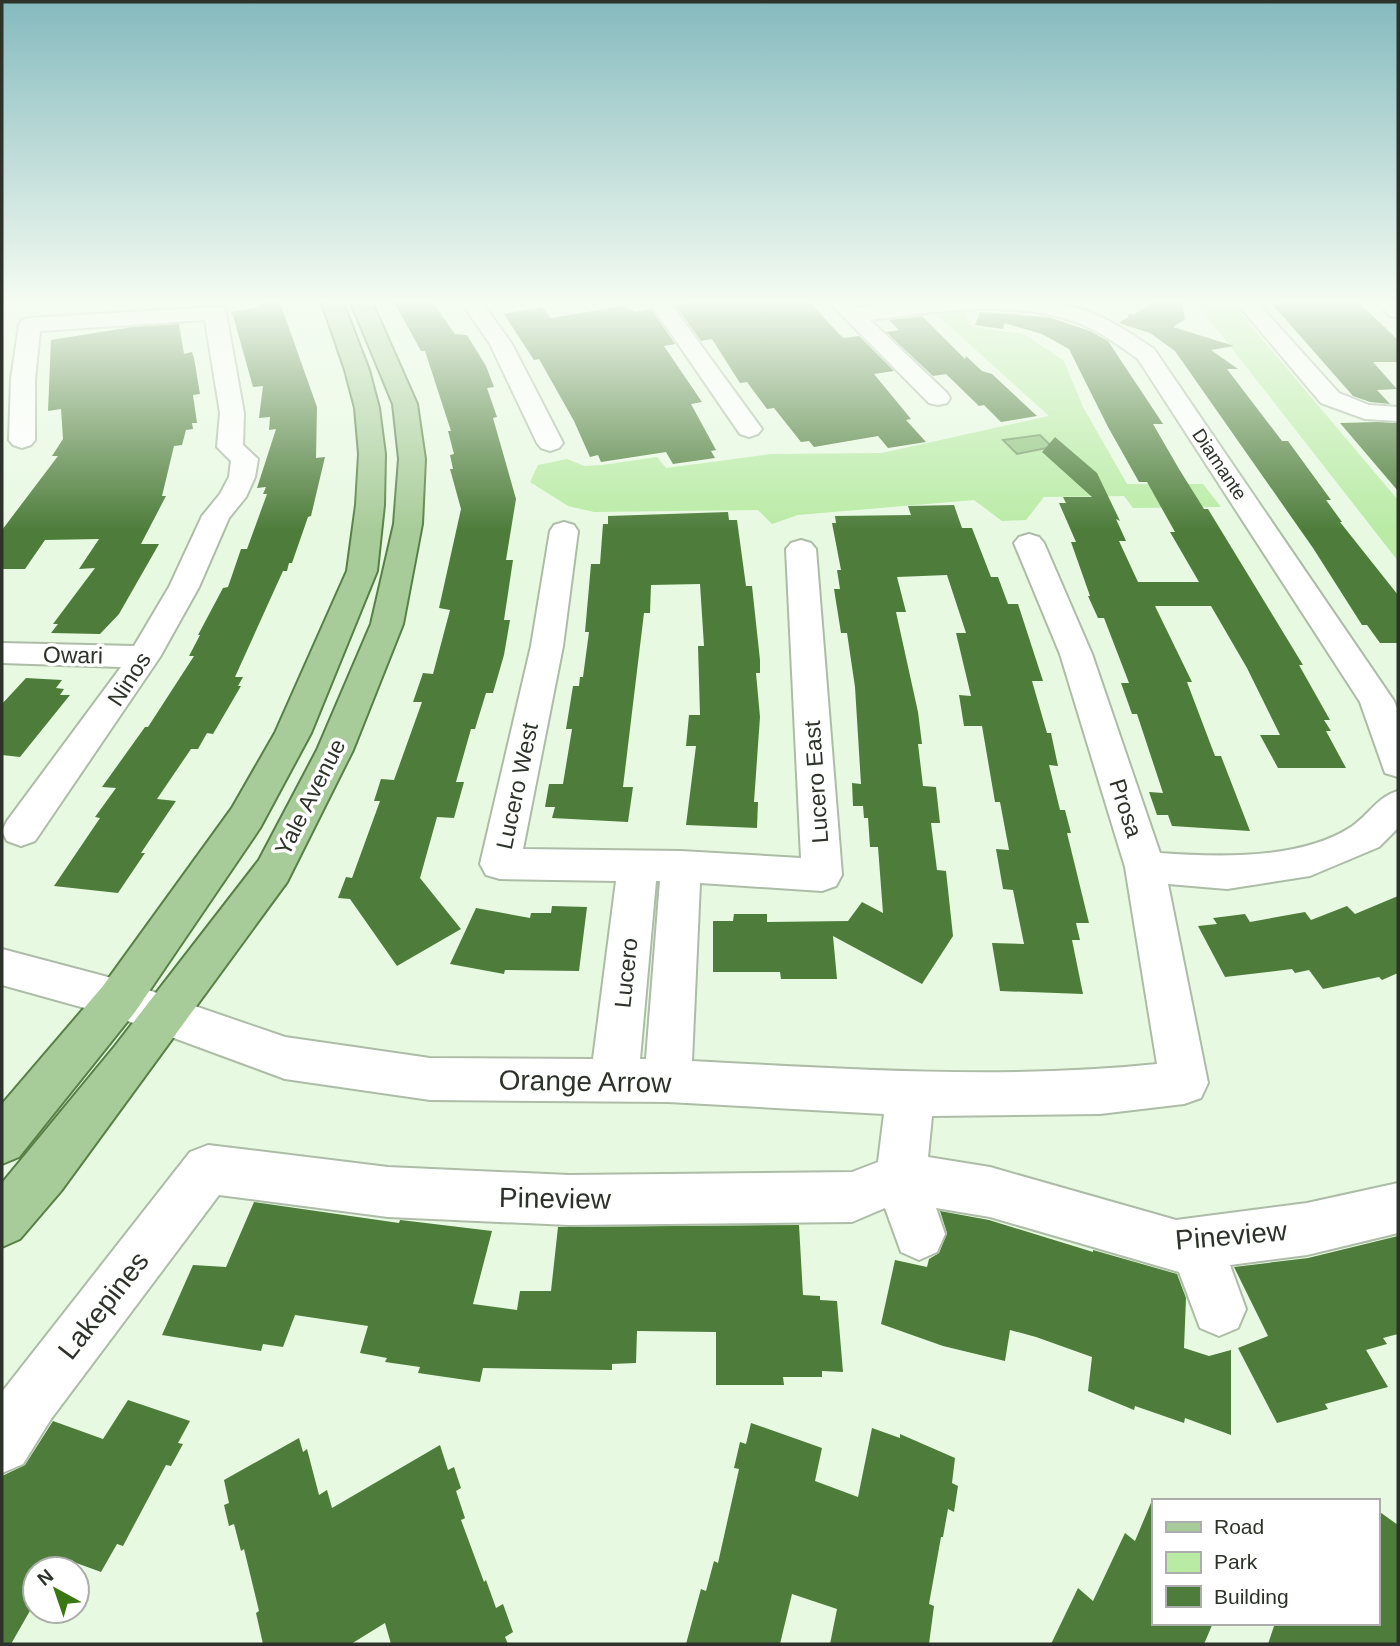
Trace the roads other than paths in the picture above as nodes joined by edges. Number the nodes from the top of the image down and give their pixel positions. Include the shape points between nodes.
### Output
1 (23, 377) edge
2 (226, 377) edge
3 (360, 377) edge
4 (393, 377) edge
5 (517, 377) edge
6 (712, 377) edge
7 (917, 377) edge
8 (1161, 377) edge
9 (1311, 377) edge
10 (938, 398) dead end
11 (1398, 414) edge
12 (749, 429) dead end
13 (22, 440) dead end
14 (550, 443) dead end
15 (564, 531) dead end
16 (1030, 543) dead end
17 (801, 549) dead end
18 (2, 653) edge
19 (144, 657) junction
20 (1398, 764) edge
21 (1398, 806) edge
22 (21, 831) dead end
23 (638, 866) junction
24 (681, 866) junction
25 (1145, 867) junction
26 (2, 967) edge
27 (119, 999) junction
28 (166, 1016) junction
29 (614, 1081) junction
30 (668, 1081) junction
31 (1184, 1083) joint
32 (910, 1094) junction
33 (2, 1140) edge
34 (208, 1169) joint
35 (901, 1177) junction
36 (1398, 1208) edge
37 (2, 1221) edge
38 (919, 1234) dead end
39 (1196, 1242) junction
40 (1219, 1309) dead end
41 (2, 1443) edge

1 - 13 street
2 - 19 street, Ninos via 232,413 230,447 245,459 242,477 216,516 184,587
3 - 27 main road, Yale Avenue via 371,467 362,571 293,733 246,818
4 - 28 main road, Yale Avenue via 405,404 412,459 408,524 387,624 335,750 272,871
5 - 14 street
6 - 12 street
7 - 10 street
8 - 20 street, Diamante via 1377,701
9 - 11 street via 1330,398 1365,412
15 - 23 street, Lucero West via 547,646 500,864
16 - 25 street, Prosa via 1076,654
17 - 24 street, Lucero East via 822,875
18 - 19 street, Owari
19 - 22 street, Ninos
21 - 25 street via 1365,837 1310,861 1227,873
23 - 24 street, Lucero West
23 - 29 street, Lucero
24 - 30 street, Lucero
25 - 31 street, Prosa
26 - 27 street, Orange Arrow
27 - 28 street, Orange Arrow
27 - 33 main road, Yale Avenue
28 - 29 street, Orange Arrow via 285,1058 417,1077
28 - 37 main road, Yale Avenue
29 - 30 street, Orange Arrow
30 - 32 street, Orange Arrow
31 - 32 street, Orange Arrow via 1100,1092
32 - 35 street
34 - 35 street, Pineview via 388,1192 569,1200 852,1197
34 - 41 street, Lakepines
35 - 38 street
35 - 39 street, Pineview via 990,1192 1177,1245
36 - 39 street, Pineview via 1307,1229
39 - 40 street

